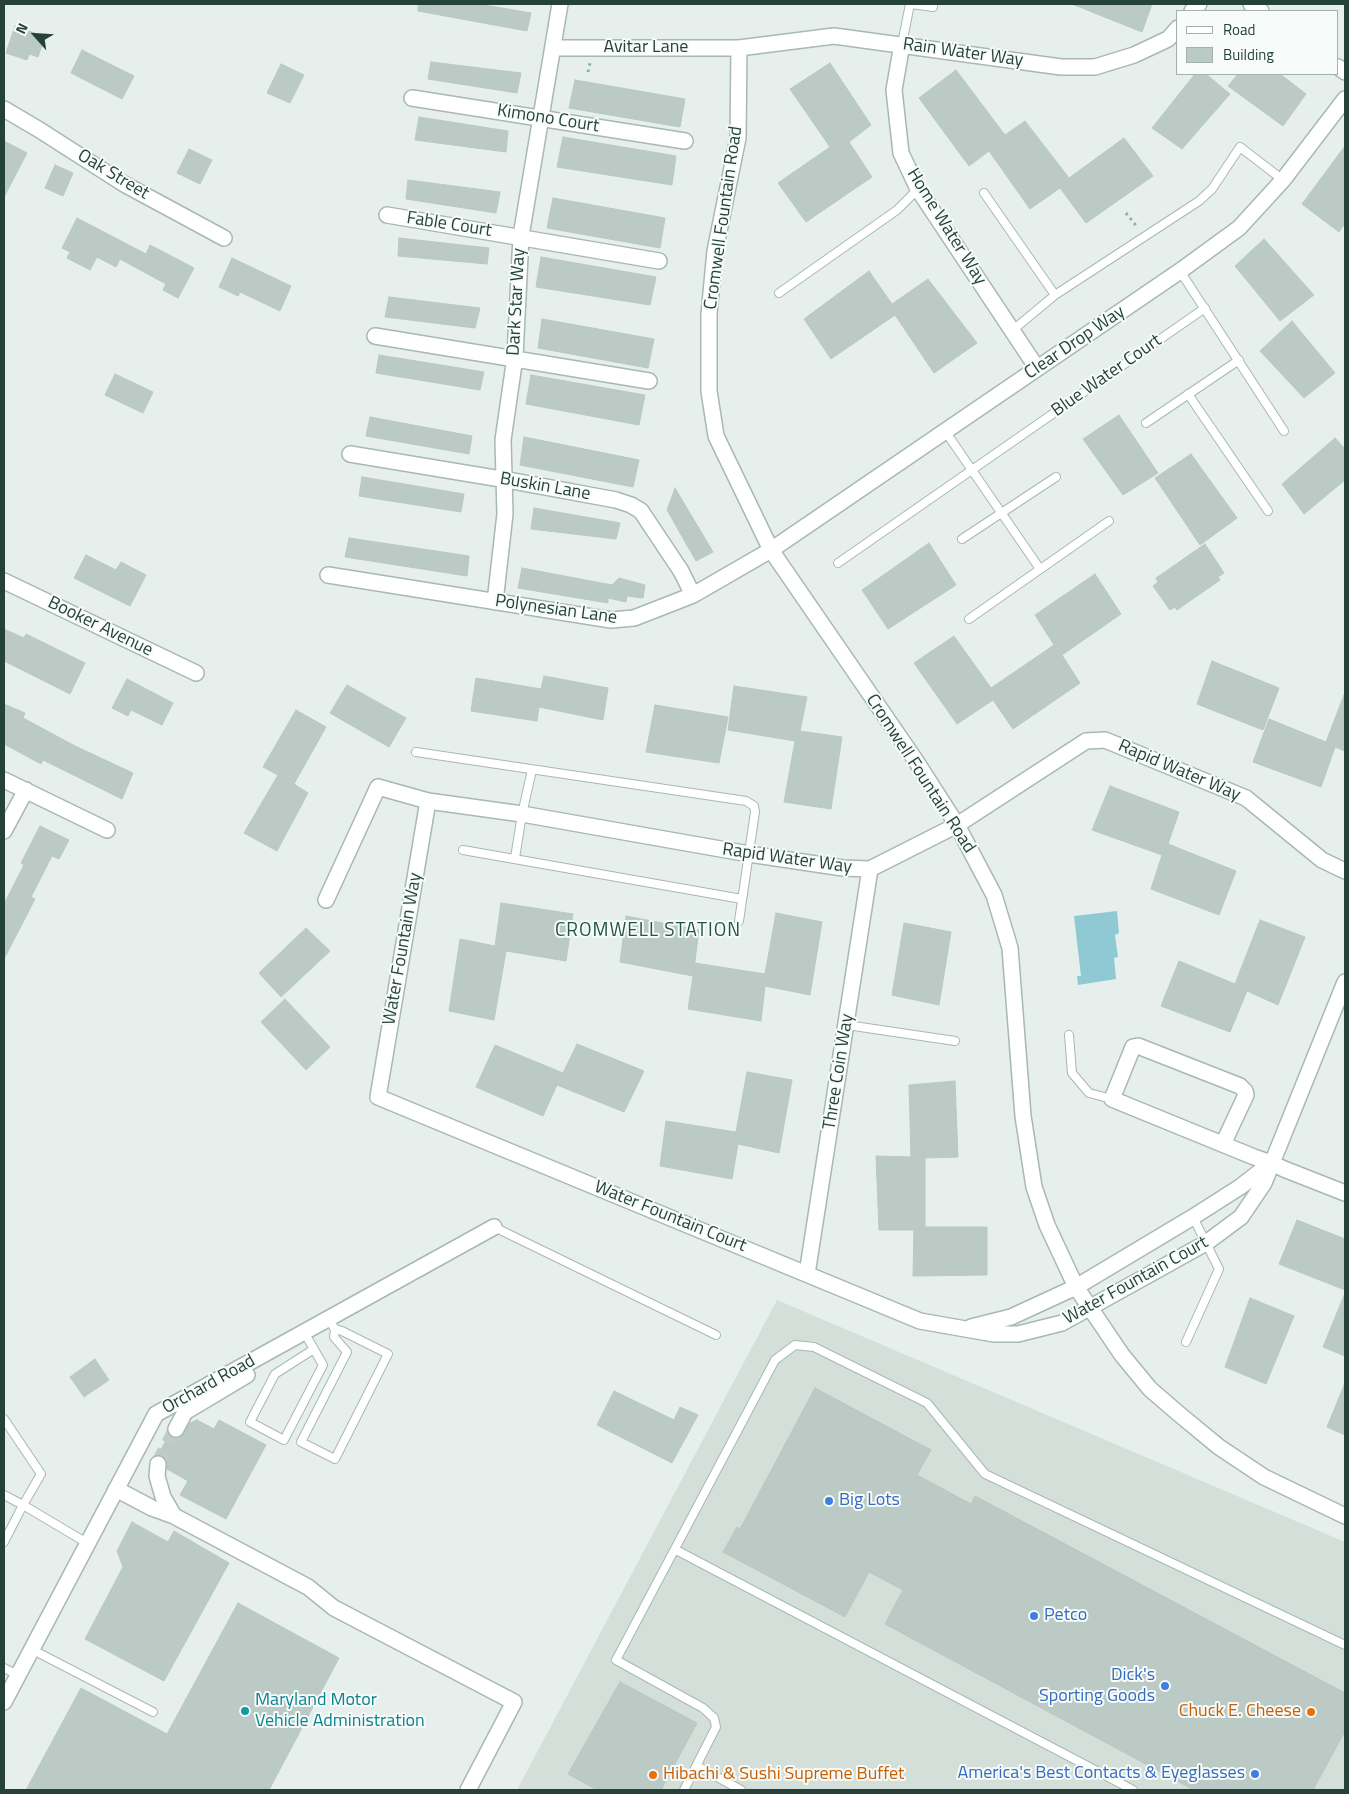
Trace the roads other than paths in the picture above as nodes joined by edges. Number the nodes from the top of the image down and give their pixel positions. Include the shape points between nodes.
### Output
1 (560, 4) edge
2 (911, 4) edge
3 (934, 7) dead end
4 (1176, 30) edge
5 (902, 44) junction
6 (553, 48) junction
7 (739, 48) junction
8 (412, 98) dead end
9 (1345, 99) edge
10 (4, 110) edge
11 (542, 117) junction
12 (685, 141) dead end
13 (1284, 180) junction
14 (918, 189) junction
15 (984, 193) dead end
16 (388, 215) dead end
17 (521, 236) junction
18 (224, 238) dead end
19 (659, 261) dead end
20 (1180, 271) junction
21 (779, 293) dead end
22 (1055, 295) junction
23 (1205, 308) junction
24 (1013, 330) junction
25 (375, 336) dead end
26 (515, 358) junction
27 (1239, 360) junction
28 (1037, 368) junction
29 (649, 381) dead end
30 (1188, 394) junction
31 (1146, 423) dead end
32 (945, 431) junction
33 (1284, 432) dead end
34 (350, 454) dead end
35 (974, 470) junction
36 (1056, 477) dead end
37 (504, 479) junction
38 (1268, 511) dead end
39 (1001, 513) junction
40 (1109, 521) dead end
41 (962, 539) dead end
42 (771, 550) junction
43 (838, 563) dead end
44 (1040, 569) junction
45 (328, 575) dead end
46 (4, 581) edge
47 (694, 595) junction
48 (495, 602) junction
49 (969, 619) dead end
50 (196, 673) dead end
51 (416, 752) dead end
52 (532, 770) junction
53 (4, 780) edge
54 (26, 790) junction
55 (428, 801) junction
56 (522, 814) junction
57 (957, 825) junction
58 (107, 830) dead end
59 (4, 831) edge
60 (463, 850) dead end
61 (749, 854) junction
62 (515, 858) junction
63 (870, 869) junction
64 (1345, 871) edge
65 (742, 899) junction
66 (326, 900) dead end
67 (739, 921) dead end
68 (1345, 982) edge
69 (847, 1025) junction
70 (1069, 1035) dead end
71 (955, 1041) dead end
72 (378, 1097) joint
73 (1112, 1099) junction
74 (1223, 1144) junction
75 (1271, 1163) junction
76 (1345, 1193) edge
77 (1193, 1217) junction
78 (494, 1227) joint
79 (1206, 1243) junction
80 (807, 1274) junction
81 (1076, 1287) junction
82 (1090, 1308) junction
83 (331, 1324) junction
84 (965, 1328) junction
85 (304, 1332) junction
86 (716, 1336) dead end
87 (1186, 1342) dead end
88 (275, 1348) junction
89 (314, 1350) junction
90 (4, 1419) edge
91 (176, 1429) tunnel mouth
92 (158, 1464) tunnel mouth
93 (116, 1489) junction
94 (4, 1494) edge
95 (23, 1505) junction
96 (174, 1516) junction
97 (1345, 1516) edge
98 (4, 1542) edge
99 (87, 1543) junction
100 (676, 1550) junction
101 (1345, 1645) edge
102 (32, 1649) junction
103 (4, 1668) edge
104 (18, 1675) junction
105 (4, 1702) edge
106 (153, 1712) dead end
107 (697, 1766) junction
108 (468, 1790) edge
109 (684, 1790) edge
110 (741, 1790) edge
111 (1133, 1790) edge

1 - 6 street, Dark Star Way
2 - 3 lane
2 - 5 lane
4 - 5 street, Rain Water Way via 1168,39 1134,56 1095,67 1062,67
5 - 7 street, Rain Water Way via 834,36
5 - 14 street, Home Water Way via 894,90 896,121 901,153
6 - 7 street, Avitar Lane
6 - 11 street, Dark Star Way
7 - 42 street, Cromwell Fountain Road via 738,138 716,251 709,314 709,391 716,436
8 - 11 street, Kimono Court
9 - 13 street, Clear Drop Way
10 - 18 street, Oak Street via 38,128 124,184
11 - 12 street, Kimono Court
11 - 17 street, Dark Star Way
13 - 20 street, Clear Drop Way via 1239,228
13 - 22 lane via 1240,147 1212,189 1199,200
14 - 21 lane via 897,210
14 - 24 street, Home Water Way
15 - 22 lane
16 - 17 street, Fable Court
17 - 19 street, Fable Court
17 - 26 street, Dark Star Way
20 - 23 lane
20 - 28 street, Clear Drop Way
22 - 24 lane
23 - 27 lane
23 - 35 lane, Blue Water Court
24 - 28 street, Home Water Way
25 - 26 street
26 - 29 street
26 - 37 street, Dark Star Way via 503,440
27 - 30 lane
27 - 33 lane
28 - 32 street, Clear Drop Way
30 - 31 lane
30 - 38 lane
32 - 35 lane
32 - 42 street, Clear Drop Way
34 - 37 street, Buskin Lane
35 - 39 lane
35 - 43 lane, Blue Water Court
36 - 39 lane
37 - 47 street, Buskin Lane via 616,500 641,511
37 - 48 street, Dark Star Way via 505,514
39 - 41 lane
39 - 44 lane
40 - 44 lane
42 - 47 street, Polynesian Lane
42 - 57 street, Cromwell Fountain Road
44 - 49 lane
45 - 48 street, Polynesian Lane
46 - 50 street, Booker Avenue
47 - 48 street, Polynesian Lane via 634,618 611,620
51 - 52 lane
52 - 56 lane
52 - 61 lane via 746,801 754,806 755,812
53 - 54 street
54 - 58 street
54 - 59 street
55 - 56 street, Rapid Water Way
55 - 66 street, Rapid Water Way via 378,787
55 - 72 street, Water Fountain Way
56 - 61 street, Rapid Water Way
56 - 62 lane
57 - 63 street, Rapid Water Way
57 - 64 street, Rapid Water Way via 1086,741 1105,740 1246,798 1322,860
57 - 81 street, Cromwell Fountain Road via 994,895 1010,948 1023,1116 1034,1187 1047,1225
60 - 62 lane
61 - 63 street, Rapid Water Way
61 - 65 lane
62 - 65 lane
63 - 69 street, Three Coin Way
65 - 67 lane
68 - 75 street, Water Fountain Court
69 - 71 lane
69 - 80 street, Three Coin Way
70 - 73 lane via 1072,1073 1089,1093
72 - 80 street, Water Fountain Court
73 - 74 street
73 - 74 street via 1132,1047 1138,1046 1240,1086 1246,1095
74 - 75 street
75 - 76 street
75 - 77 street, Water Fountain Court
75 - 79 street, Water Fountain Court via 1264,1183 1241,1217
77 - 79 lane
77 - 81 street, Water Fountain Court
78 - 83 street, Orchard Road
78 - 86 lane
79 - 82 street, Water Fountain Court
79 - 87 lane via 1219,1269
80 - 84 street, Water Fountain Court via 920,1321
81 - 82 street, Cromwell Fountain Road
81 - 84 street, Water Fountain Court via 1012,1317
82 - 84 street, Water Fountain Court via 1062,1323 1018,1334 994,1334
82 - 97 street, Cromwell Fountain Road via 1122,1355 1150,1388 1212,1442 1264,1477
83 - 83 lane via 334,1337 347,1352 301,1442 335,1459 388,1354
83 - 85 street, Orchard Road
85 - 88 street, Orchard Road
85 - 89 lane
88 - 91 street via 255,1370 185,1412
88 - 93 street, Orchard Road via 156,1414
89 - 89 lane via 323,1365 284,1440 250,1422 276,1374
90 - 95 lane via 41,1474
92 - 96 street via 157,1476 163,1497
93 - 96 street
93 - 99 street, Orchard Road
94 - 95 lane
95 - 98 lane
95 - 99 lane
96 - 108 street via 308,1587 334,1608 514,1702
99 - 102 street, Orchard Road
100 - 101 lane via 775,1360 795,1345 814,1348 927,1403 985,1474
100 - 107 lane via 616,1660 703,1708 714,1718 716,1727
100 - 111 lane
102 - 104 street, Orchard Road
102 - 106 lane
103 - 104 lane
104 - 105 street, Orchard Road
107 - 109 lane
107 - 110 lane

